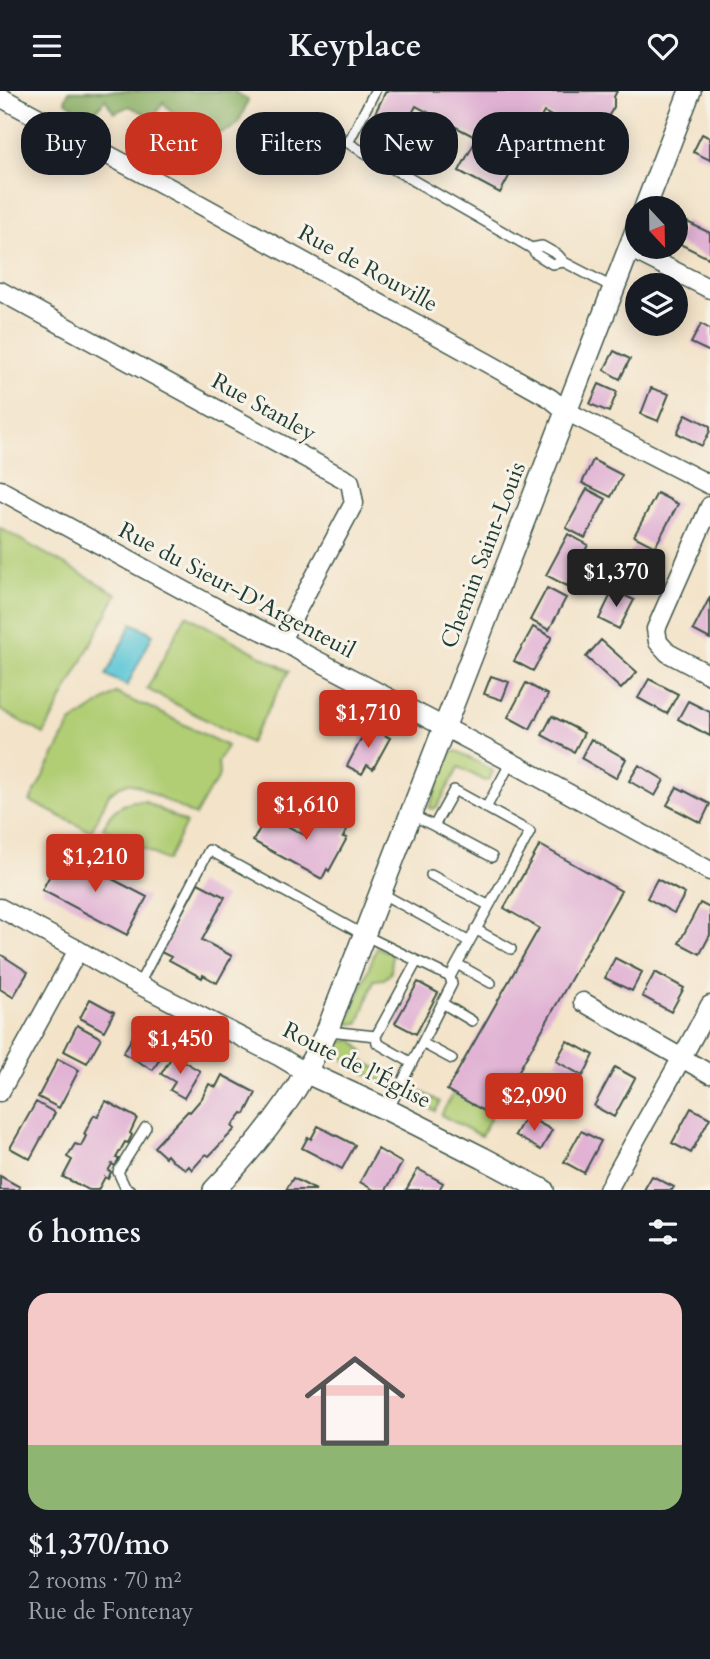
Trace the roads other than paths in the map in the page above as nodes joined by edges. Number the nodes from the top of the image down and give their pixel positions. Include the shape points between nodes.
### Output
1 (375, 91) edge
2 (690, 91) edge
3 (0, 97) edge
4 (650, 196) edge
5 (625, 259) edge
6 (651, 259) edge
7 (614, 288) junction
8 (710, 289) edge
9 (0, 291) edge
10 (566, 411) junction
11 (710, 485) edge
12 (0, 490) edge
13 (710, 506) edge
14 (281, 640) junction
15 (710, 675) edge
16 (445, 727) junction
17 (511, 762) junction
18 (485, 808) junction
19 (410, 815) junction
20 (434, 826) junction
21 (492, 857) dead end
22 (710, 871) edge
23 (431, 875) dead end
24 (380, 893) junction
25 (488, 905) junction
26 (0, 908) edge
27 (475, 929) junction
28 (364, 935) junction
29 (468, 941) junction
30 (511, 949) dead end
31 (78, 950) junction
32 (417, 961) junction
33 (457, 964) junction
34 (450, 977) junction
35 (491, 983) dead end
36 (139, 984) junction
37 (583, 1002) dead end
38 (442, 1003) junction
39 (710, 1005) edge
40 (472, 1021) dead end
41 (327, 1031) junction
42 (376, 1036) junction
43 (422, 1043) junction
44 (452, 1059) dead end
45 (682, 1059) junction
46 (412, 1063) junction
47 (305, 1072) junction
48 (710, 1074) edge
49 (0, 1092) edge
50 (388, 1110) junction
51 (146, 1127) dead end
52 (130, 1190) edge
53 (215, 1190) edge
54 (543, 1190) edge
55 (608, 1190) edge

1 - 7 lane via 348,143 531,247 552,264 564,262
2 - 4 street
3 - 10 street, Rue de Rouville via 456,345
5 - 7 street, Chemin Saint-Louis
6 - 8 street
7 - 10 street, Chemin Saint-Louis
9 - 14 street, Rue Stanley via 350,482 354,503
10 - 11 street, Rue de Rouville
10 - 16 street, Chemin Saint-Louis
12 - 14 street, Rue du Sieur-D'Argenteuil
13 - 15 street via 656,629 658,642 668,653
14 - 16 street, Rue du Sieur-D'Argenteuil
16 - 17 street, Rue du Sieur-D'Argenteuil
16 - 19 street, Chemin Saint-Louis
17 - 18 lane
17 - 22 street, Rue du Sieur-D'Argenteuil
18 - 20 lane via 454,790
18 - 25 lane via 530,832
19 - 20 lane
19 - 24 street, Chemin Saint-Louis
20 - 21 lane
23 - 25 lane
24 - 28 street, Chemin Saint-Louis
24 - 29 lane
25 - 27 lane
26 - 31 street, Route de l'Église
27 - 29 lane
27 - 30 lane
28 - 32 lane
28 - 36 lane via 209,850
28 - 41 street, Chemin Saint-Louis
29 - 33 lane
31 - 36 street, Route de l'Église
31 - 49 street
32 - 34 lane
32 - 42 lane
33 - 34 lane
33 - 35 lane
34 - 38 lane via 452,983
36 - 47 street, Route de l'Église
37 - 45 street
38 - 40 lane
38 - 43 lane
39 - 45 street
41 - 42 lane
41 - 47 street, Chemin Saint-Louis
42 - 46 lane via 377,1043
43 - 44 lane
43 - 46 lane
45 - 48 street
45 - 55 street
46 - 50 lane
47 - 50 street, Route de l'Église
47 - 53 street, Chemin Saint-Louis via 275,1119
50 - 54 street, Route de l'Église
51 - 52 lane via 118,1173

